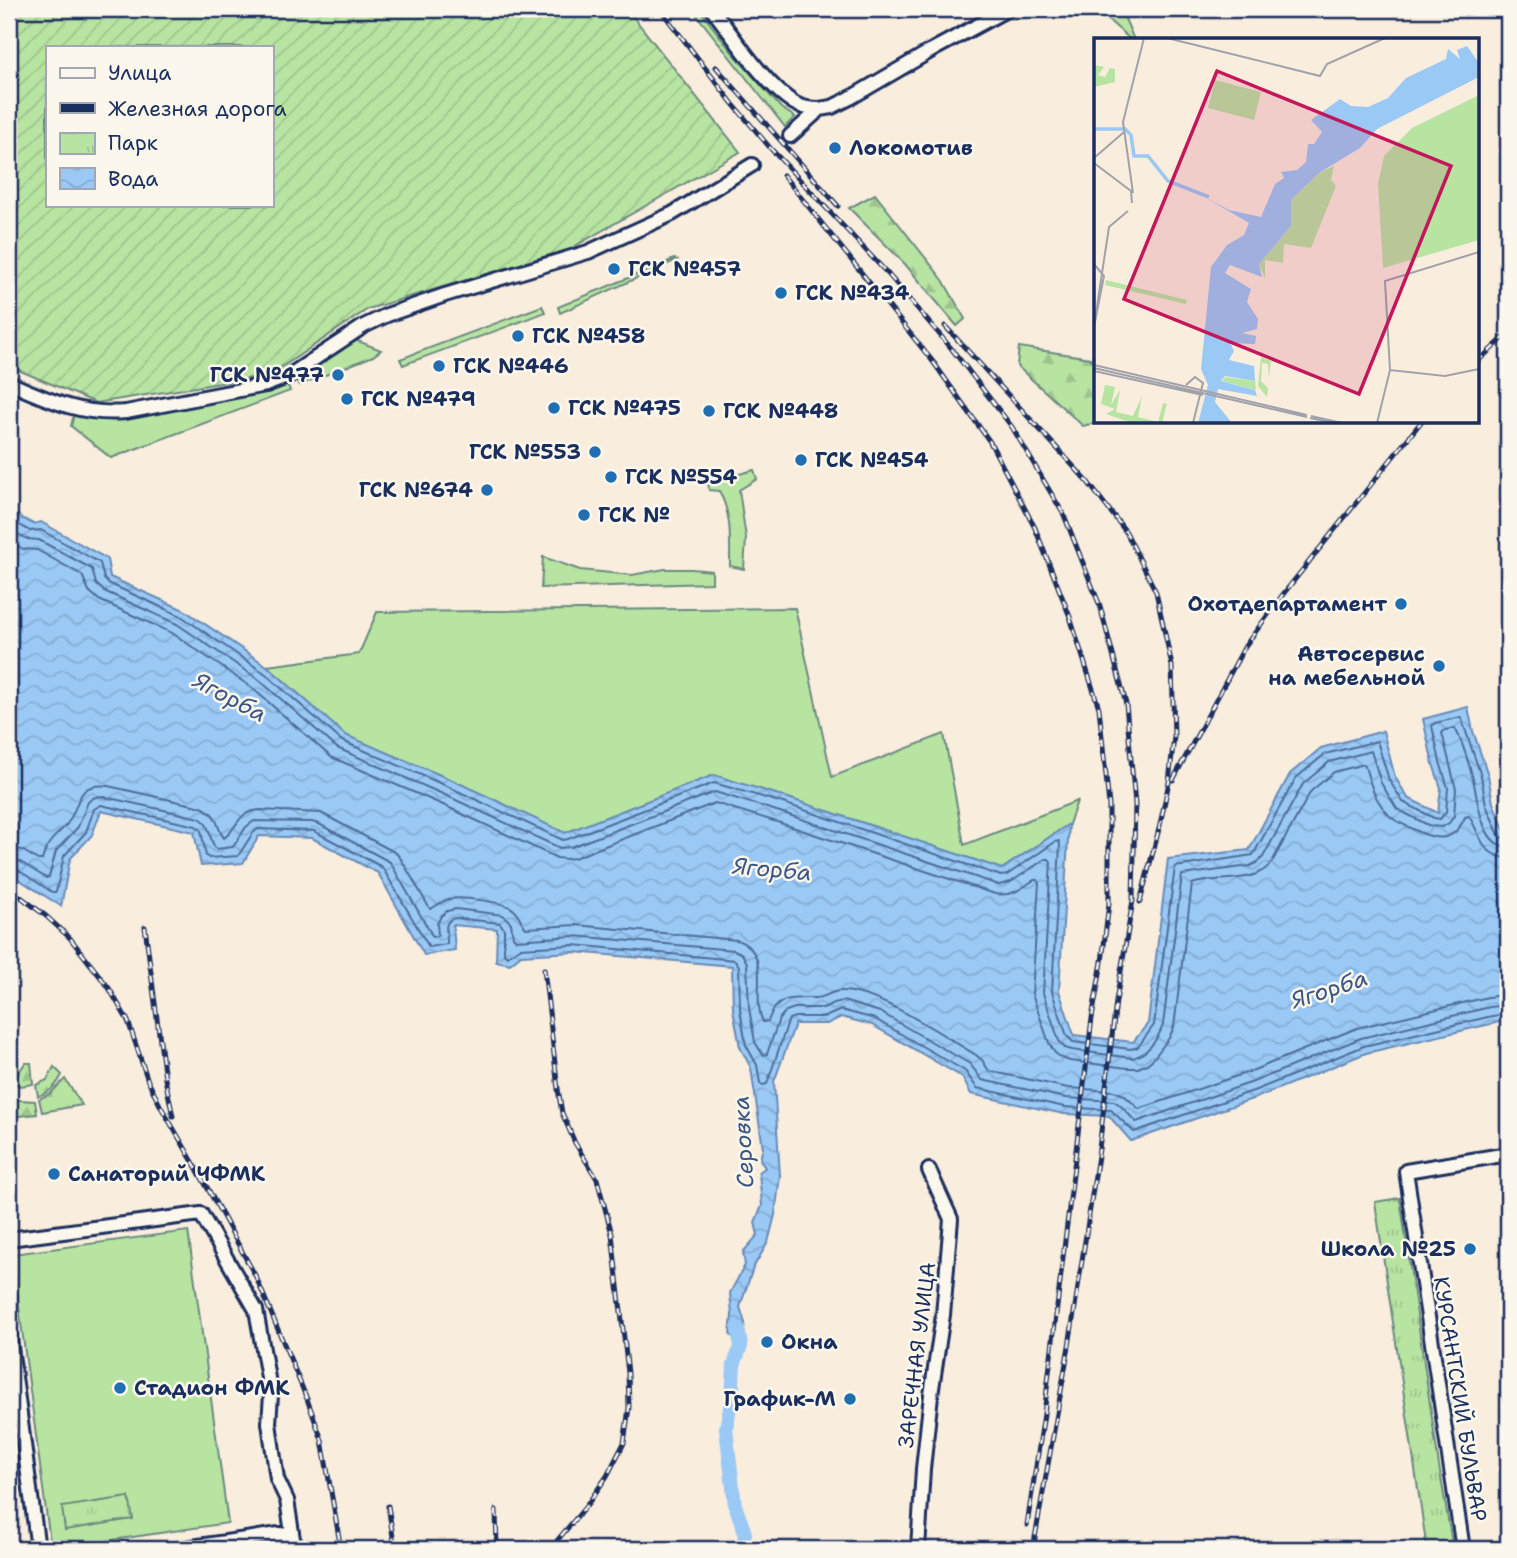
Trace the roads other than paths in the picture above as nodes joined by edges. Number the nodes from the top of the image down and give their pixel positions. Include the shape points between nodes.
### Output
1 (712, 9) edge
2 (1008, 9) edge
3 (820, 109) junction
4 (790, 136) dead end
5 (752, 165) dead end
6 (9, 383) edge
7 (1508, 1154) edge
8 (929, 1170) dead end
9 (9, 1239) edge
10 (9, 1332) edge
11 (295, 1544) edge
12 (38, 1549) edge
13 (178, 1549) edge
14 (918, 1549) edge
15 (1463, 1549) edge

1 - 3 street via 779,90 795,104
2 - 3 street via 850,98
3 - 4 street
5 - 6 street via 672,214 588,252 387,315 287,377 266,385 108,414 56,403
7 - 15 street, КУРСАНТСКИЙ БУЛЬВАР via 1406,1171
8 - 14 street, ЗАРЕЧНАЯ УЛИЦА via 951,1219
9 - 11 street via 201,1214 256,1310 271,1395 269,1423 277,1479 287,1500
10 - 12 street
11 - 13 street via 284,1534

